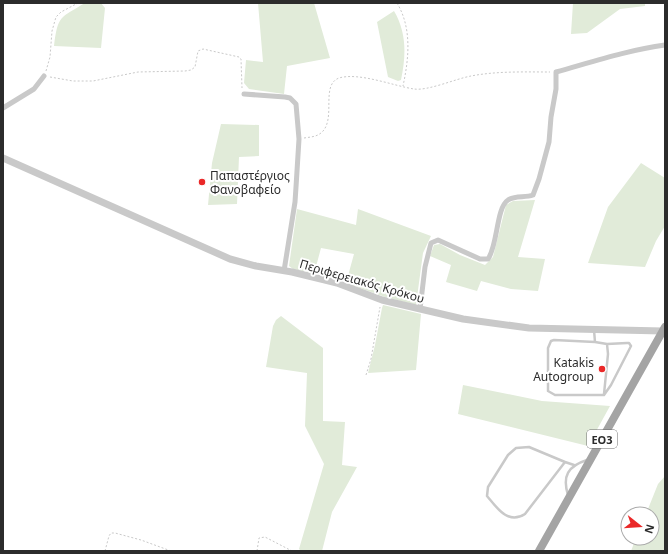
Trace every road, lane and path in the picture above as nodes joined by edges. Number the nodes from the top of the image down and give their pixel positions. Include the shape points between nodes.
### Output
1 (78, 3) edge
2 (397, 3) edge
3 (665, 45) edge
4 (556, 72) junction
5 (44, 76) junction
6 (403, 86) junction
7 (244, 94) joint
8 (3, 108) edge
9 (299, 139) junction
10 (3, 158) edge
11 (284, 271) junction
12 (382, 300) junction
13 (420, 309) junction
14 (664, 329) edge
15 (594, 330) junction
16 (595, 342) junction
17 (607, 344) junction
18 (366, 375) dead end
19 (604, 395) junction
20 (591, 458) junction
21 (565, 462) junction
22 (574, 465) junction
23 (569, 497) junction
24 (105, 551) edge
25 (171, 551) edge
26 (257, 551) edge
27 (292, 551) edge
28 (539, 551) edge

1 - 5 path via 56,17 50,57
2 - 6 path via 406,21 408,47
3 - 4 street
4 - 6 path via 480,75 420,89
4 - 13 street via 549,142 532,195 506,201 488,259 480,259 438,240 431,243 425,266
5 - 7 path via 73,81 93,81 138,72 192,70 198,51 203,49 242,59
5 - 8 street via 34,89
6 - 9 path via 365,78 340,78 331,87 329,116 324,130 317,135
7 - 9 street via 285,97 293,101 297,109
9 - 11 street via 295,202
10 - 11 street, Περιφερειακός Κρόκου via 213,252 244,263
11 - 12 street, Περιφερειακός Κρόκου via 337,283
12 - 13 street, Περιφερειακός Κρόκου
12 - 18 path
13 - 15 street, Περιφερειακός Κρόκου via 463,319 512,326
14 - 15 street, Περιφερειακός Κρόκου
14 - 20 main road, ΕΟ3
15 - 16 lane
16 - 17 lane
16 - 19 lane via 551,341 548,348 548,391 555,395
17 - 19 lane
17 - 19 lane via 627,342 631,346
20 - 22 lane
20 - 23 main road, ΕΟ3
21 - 21 lane via 525,514 519,517 510,518 487,496 488,487 508,455 516,448 529,447
21 - 22 lane
22 - 23 lane via 565,481
23 - 28 main road, ΕΟ3
24 - 25 path via 109,536 115,533
26 - 27 path via 260,537 265,537

